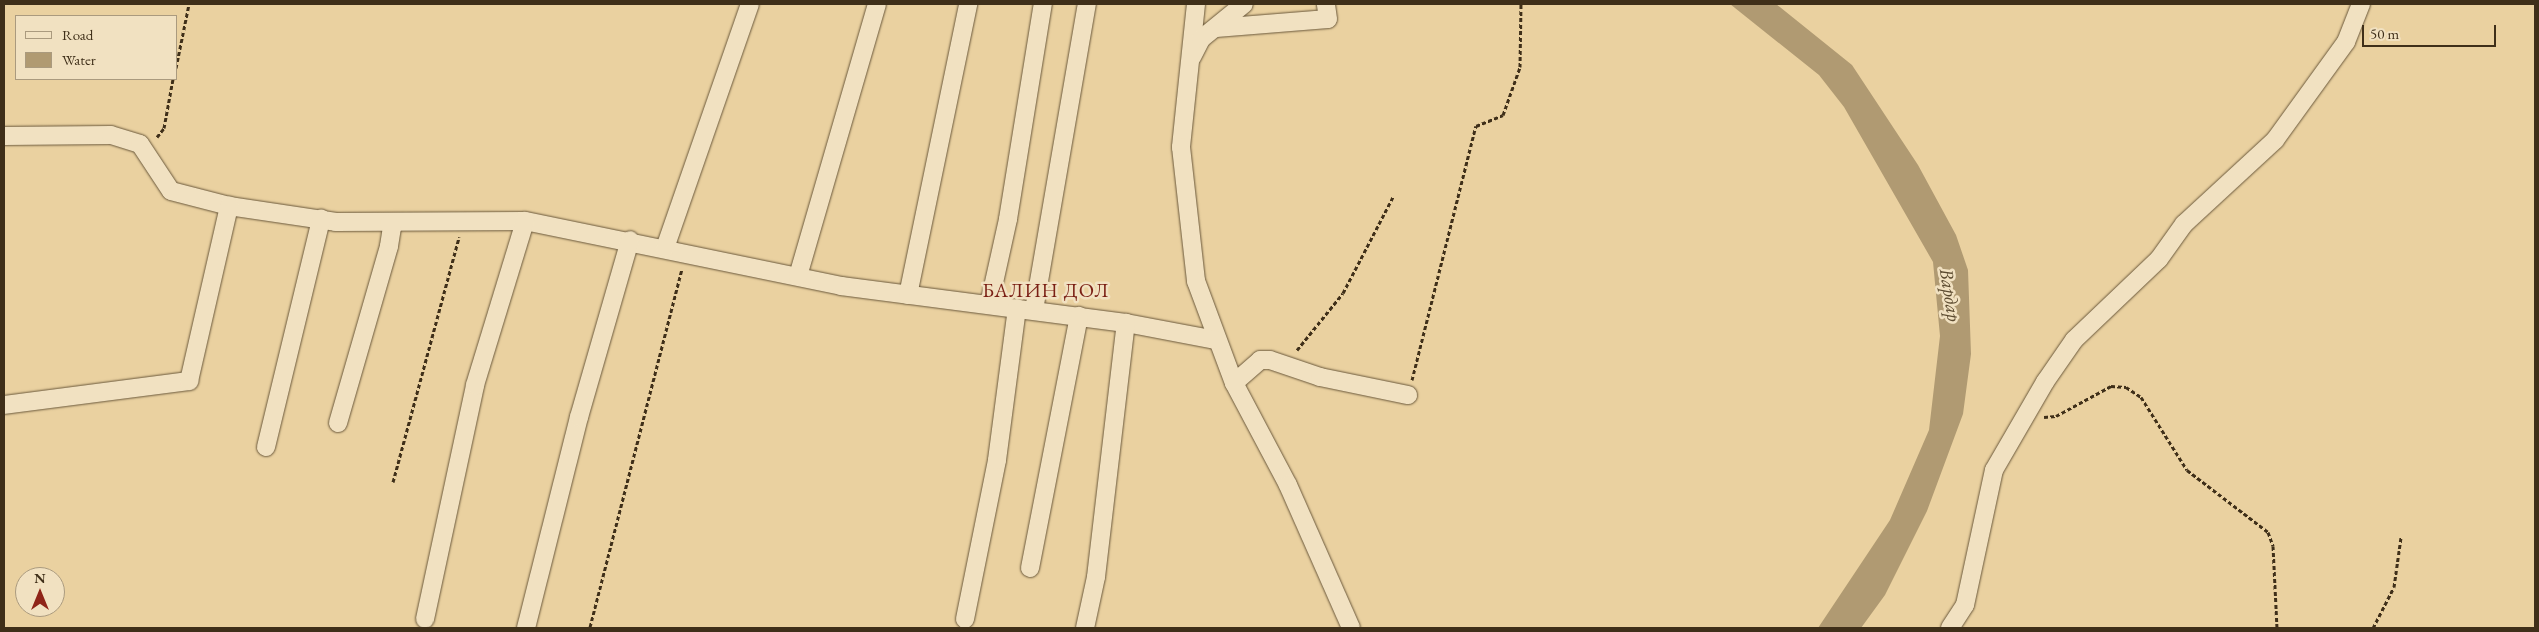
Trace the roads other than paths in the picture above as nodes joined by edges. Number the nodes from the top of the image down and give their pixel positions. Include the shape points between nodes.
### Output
1 (750, 4) edge
2 (877, 4) edge
3 (968, 4) edge
4 (1043, 4) edge
5 (1087, 4) edge
6 (1196, 4) edge
7 (1244, 4) edge
8 (1326, 4) edge
9 (2361, 4) edge
10 (1216, 28) junction
11 (1189, 64) junction
12 (4, 136) edge
13 (229, 206) junction
14 (321, 220) junction
15 (525, 221) junction
16 (388, 224) junction
17 (630, 240) junction
18 (665, 248) junction
19 (798, 276) junction
20 (908, 295) junction
21 (989, 304) junction
22 (1026, 309) junction
23 (1079, 316) junction
24 (1126, 323) junction
25 (1216, 340) junction
26 (1234, 384) junction
27 (1408, 395) road end
28 (4, 405) edge
29 (338, 423) dead end
30 (266, 448) dead end
31 (1030, 568) dead end
32 (425, 619) dead end
33 (965, 619) dead end
34 (526, 628) edge
35 (1085, 628) edge
36 (1351, 628) edge
37 (1950, 628) edge

1 - 18 street
2 - 19 street
3 - 20 street
4 - 21 street via 1008,219
5 - 22 street
6 - 11 street
7 - 10 street
8 - 10 street via 1328,19
9 - 37 street via 2346,42 2275,140 2184,224 2159,259 2074,340 2029,408 1994,470 1965,605
10 - 11 street via 1201,39
11 - 25 street via 1181,147 1196,281
12 - 13 street via 94,133 140,144 172,191
13 - 14 street
13 - 28 street via 190,381
14 - 16 street
14 - 30 street
15 - 16 street via 459,218
15 - 17 street
15 - 32 street via 475,385
16 - 29 street via 392,228 388,246
17 - 18 street
17 - 34 street via 574,436
18 - 19 street
19 - 20 street
20 - 21 street
21 - 22 street
22 - 23 street
22 - 33 street
23 - 24 street
23 - 31 street
24 - 25 street
24 - 35 street via 1096,577
25 - 26 street
26 - 27 street via 1260,360 1285,364 1320,377
26 - 36 street via 1288,484

